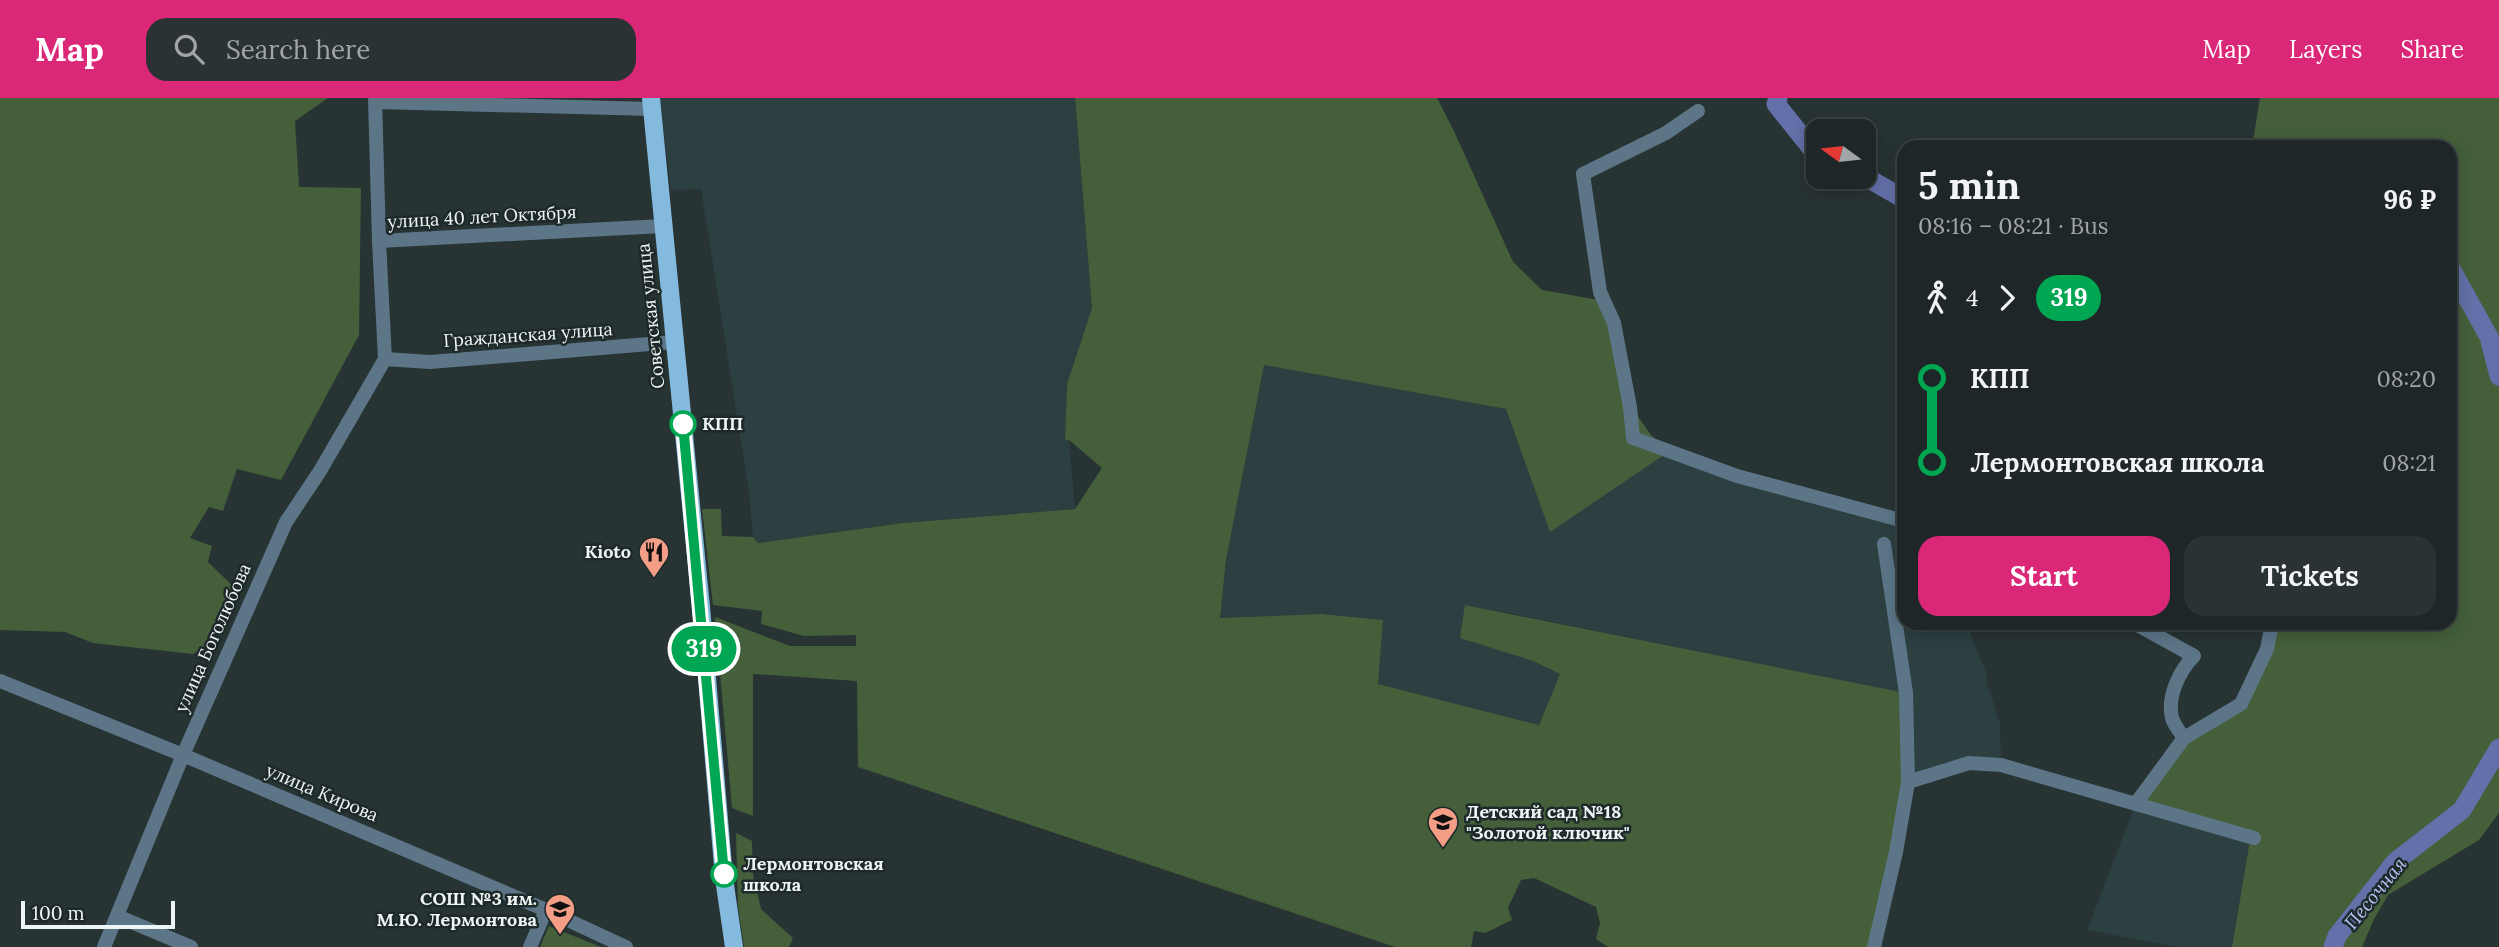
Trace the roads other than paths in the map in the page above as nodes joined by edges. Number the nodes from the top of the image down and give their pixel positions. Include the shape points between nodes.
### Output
1 (375, 100) edge
2 (652, 103) edge
3 (1698, 111) dead end
4 (663, 226) junction
5 (379, 241) junction
6 (674, 342) junction
7 (385, 359) junction
8 (1897, 519) edge
9 (1884, 544) dead end
10 (2147, 630) edge
11 (2271, 630) edge
12 (0, 681) edge
13 (2184, 738) junction
14 (183, 755) junction
15 (1908, 782) junction
16 (2137, 802) dead end
17 (2254, 838) dead end
18 (546, 910) junction
19 (117, 916) junction
20 (104, 947) edge
21 (191, 947) edge
22 (530, 947) edge
23 (626, 947) edge
24 (734, 947) edge
25 (1874, 947) edge

1 - 2 street
1 - 5 street
2 - 4 main road, Советская улица
3 - 8 street via 1666,133 1583,174 1600,292 1614,323 1633,438 1737,476
4 - 5 street, улица 40 лет Октября
4 - 6 main road, Советская улица
5 - 7 street, улица 40 лет Октября
6 - 7 street, Гражданская улица via 430,362
6 - 24 main road, Советская улица
7 - 14 street, улица Боголюбова via 286,522
9 - 15 street via 1906,693
10 - 13 street via 2194,656 2170,698 2172,720
11 - 13 street via 2267,649 2241,704
12 - 14 street, улица Кирова
13 - 16 street
14 - 18 street, улица Кирова
14 - 19 street, улица Боголюбова
15 - 17 street via 1969,763 2001,765
15 - 25 street
18 - 22 street
18 - 23 street, улица Кирова
19 - 20 street, улица Боголюбова
19 - 21 street

